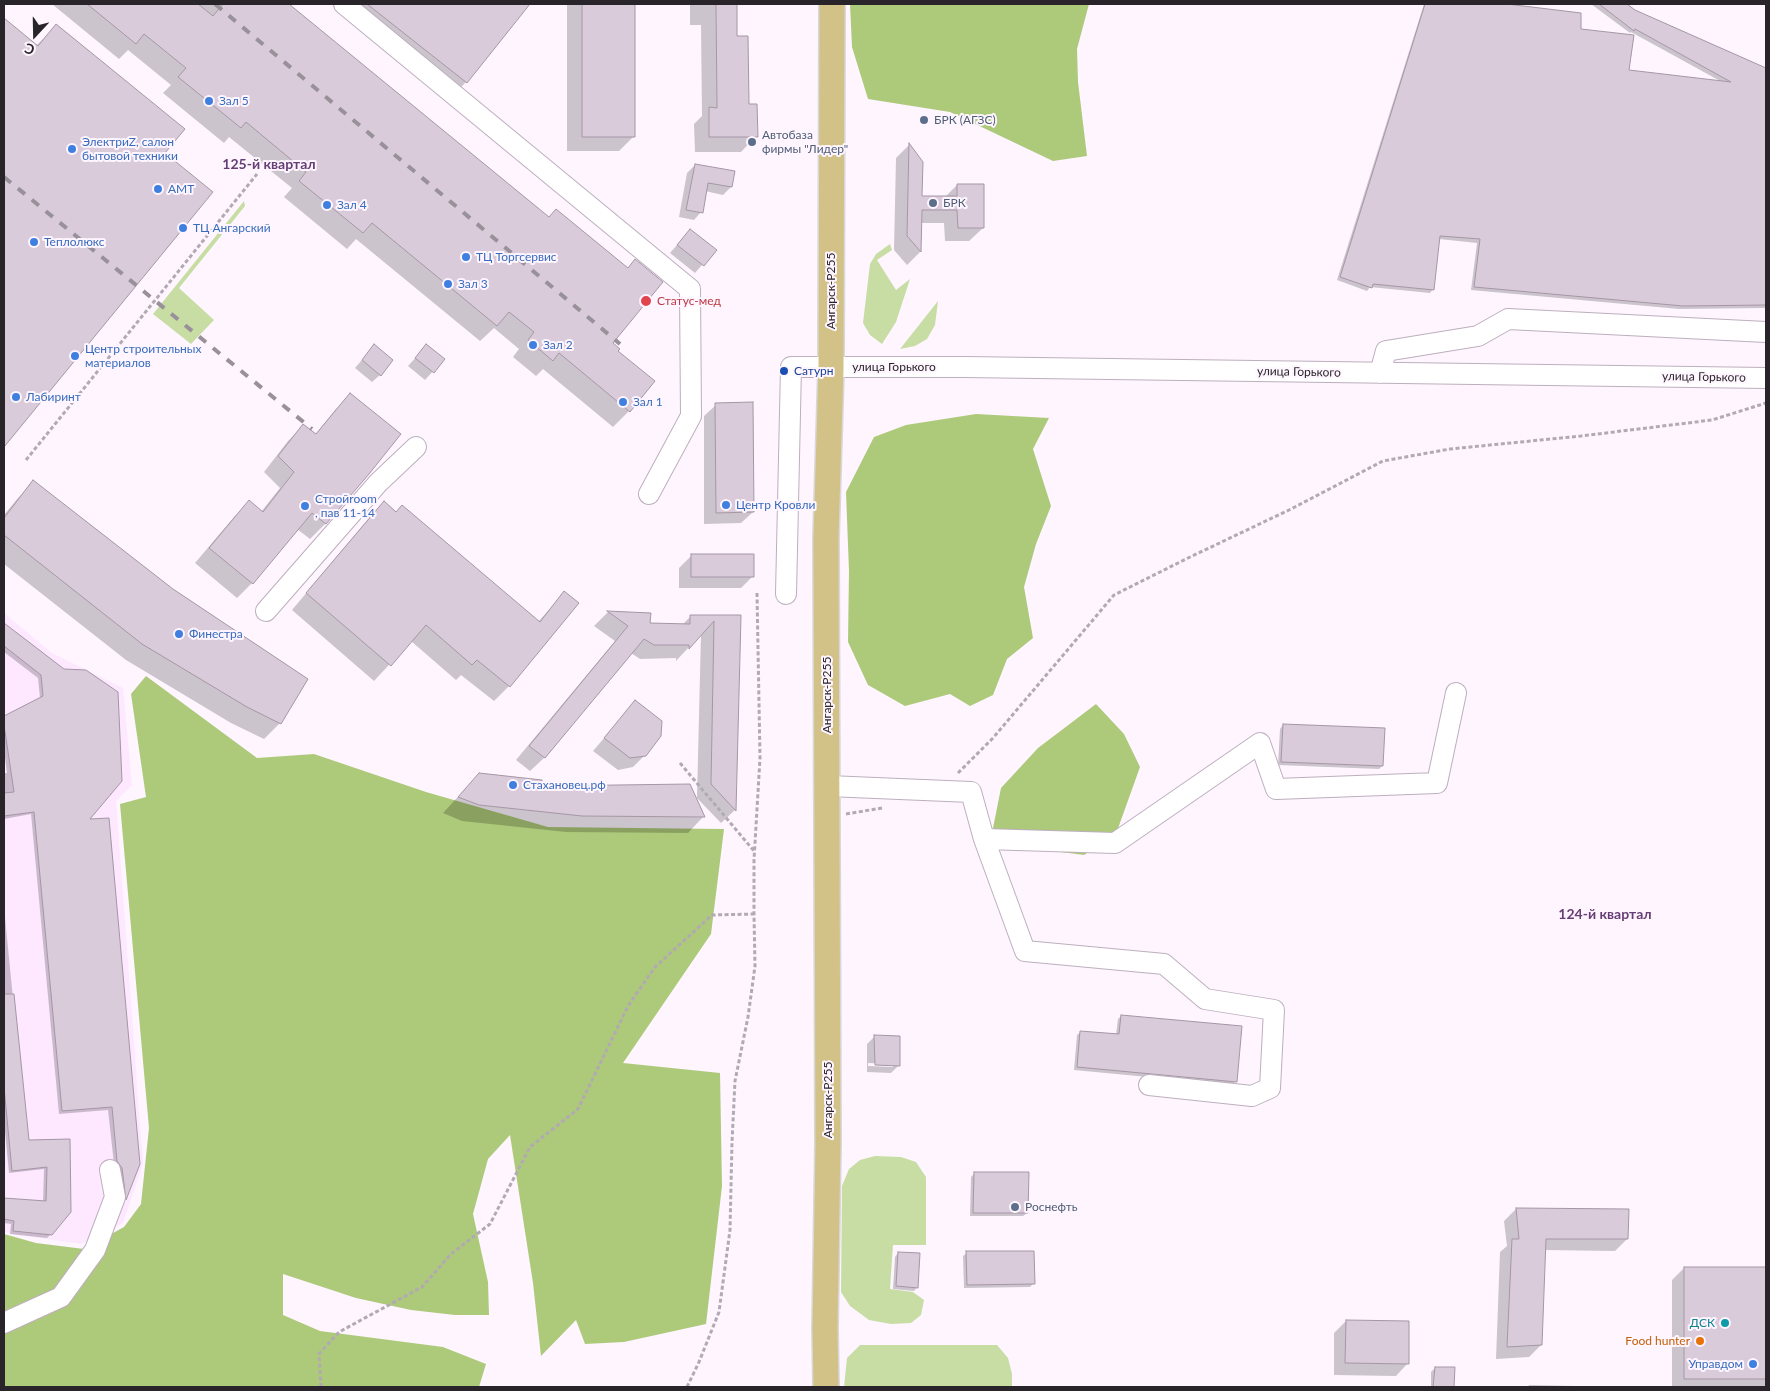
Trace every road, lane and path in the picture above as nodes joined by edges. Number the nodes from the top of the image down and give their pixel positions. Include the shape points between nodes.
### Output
1 (344, 4) edge
2 (832, 4) edge
3 (257, 174) dead end
4 (1766, 332) edge
5 (831, 368) junction
6 (1380, 373) junction
7 (1766, 378) edge
8 (1766, 403) edge
9 (416, 447) dead end
10 (26, 460) dead end
11 (649, 494) dead end
12 (757, 593) dead end
13 (786, 594) dead end
14 (266, 611) dead end
15 (1456, 693) dead end
16 (680, 763) dead end
17 (828, 786) junction
18 (935, 790) junction
19 (889, 807) dead end
20 (828, 816) junction
21 (984, 839) junction
22 (754, 851) dead end
23 (754, 914) junction
24 (1149, 1085) dead end
25 (110, 1170) dead end
26 (4, 1323) edge
27 (321, 1387) edge
28 (687, 1387) edge
29 (826, 1387) edge

1 - 11 street via 690,288 691,416
2 - 5 main road, Ангарск-Р255
3 - 10 path
4 - 6 street via 1508,319 1478,336 1386,352
5 - 6 street, улица Горького
5 - 13 street, улица Горького via 791,367
5 - 17 main road, Ангарск-Р255 via 826,538
6 - 7 street, улица Горького
8 - 18 path via 1712,420 1450,449 1383,461 1114,595 993,738 948,782
9 - 14 street via 378,483
12 - 23 path via 760,758
15 - 21 street via 1437,783 1276,789 1260,744 1115,843
16 - 22 path
17 - 18 street
17 - 20 main road, Ангарск-Р255
18 - 21 street via 971,792
19 - 20 path
20 - 29 main road, Ангарск-Р255
21 - 24 street via 1025,951 1164,964 1205,999 1274,1010 1270,1088 1252,1096
23 - 27 path via 712,915 655,967 628,1006 578,1109 530,1147 490,1224 451,1254 422,1287 339,1332 319,1354
23 - 28 path via 756,966 735,1081 730,1230 719,1312
25 - 26 street via 115,1197 95,1250 61,1297

